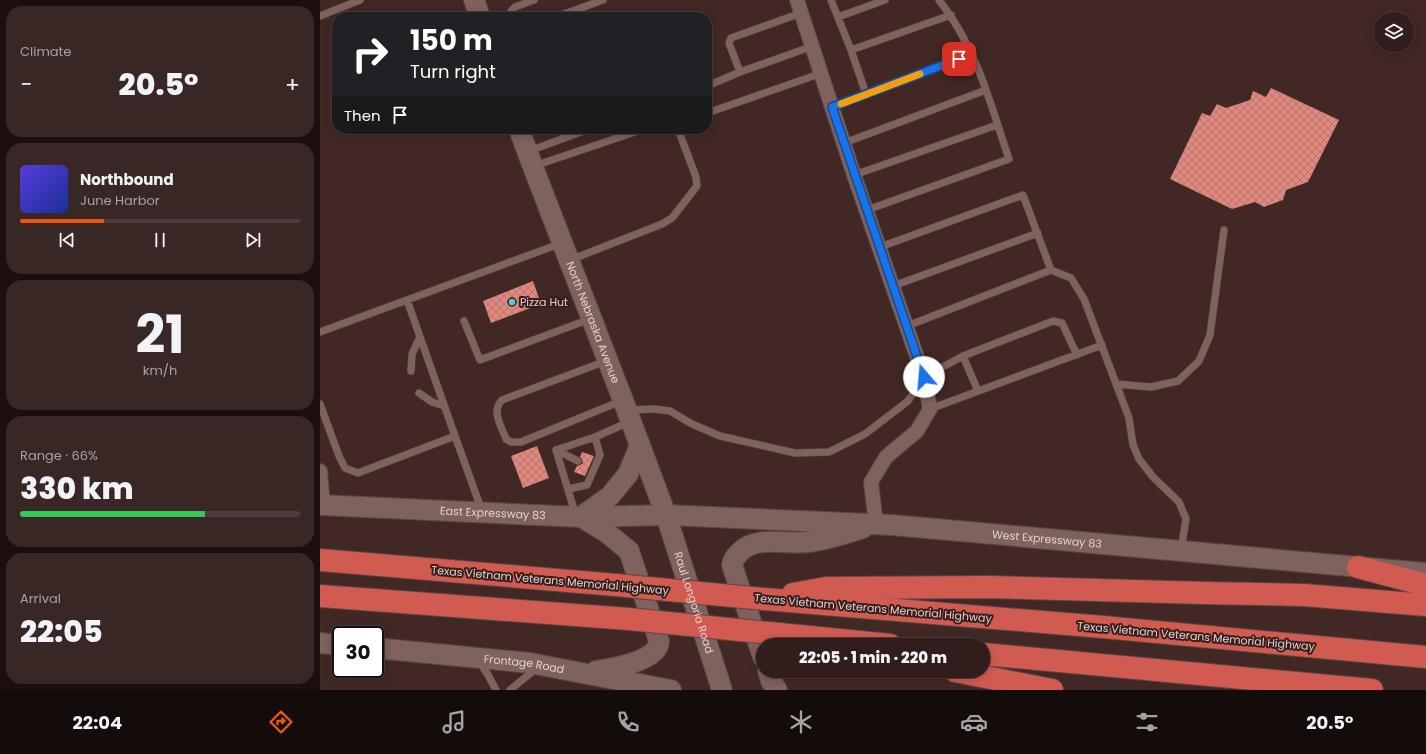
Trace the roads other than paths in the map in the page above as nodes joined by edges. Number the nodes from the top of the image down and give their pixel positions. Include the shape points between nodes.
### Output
1 (360, 0) edge
2 (474, 0) edge
3 (534, 0) edge
4 (603, 0) edge
5 (831, 0) edge
6 (885, 0) edge
7 (939, 0) edge
8 (799, 6) edge
9 (478, 12) edge
10 (510, 12) edge
11 (570, 12) edge
12 (951, 15) junction
13 (320, 16) edge
14 (838, 17) junction
15 (812, 46) junction
16 (852, 50) junction
17 (973, 54) junction
18 (740, 72) junction
19 (822, 73) junction
20 (712, 84) edge
21 (986, 90) junction
22 (866, 94) junction
23 (832, 107) junction
24 (712, 111) edge
25 (997, 125) junction
26 (521, 134) edge
27 (567, 134) edge
28 (625, 134) edge
29 (680, 134) edge
30 (844, 143) junction
31 (530, 159) junction
32 (854, 175) junction
33 (867, 210) junction
34 (1224, 230) dead end
35 (1038, 233) junction
36 (880, 247) junction
37 (566, 252) junction
38 (1051, 270) junction
39 (893, 286) junction
40 (407, 300) junction
41 (592, 318) junction
42 (464, 321) dead end
43 (907, 326) junction
44 (320, 332) edge
45 (420, 337) junction
46 (1102, 345) junction
47 (1077, 354) junction
48 (963, 356) junction
49 (608, 360) junction
50 (411, 371) dead end
51 (924, 377) junction
52 (1116, 384) junction
53 (978, 391) junction
54 (419, 393) dead end
55 (320, 404) edge
56 (444, 406) junction
57 (930, 409) junction
58 (627, 410) junction
59 (455, 436) junction
60 (595, 437) junction
61 (640, 445) junction
62 (556, 450) junction
63 (578, 461) dead end
64 (320, 471) edge
65 (568, 489) junction
66 (322, 505) edge
67 (482, 512) junction
68 (666, 515) junction
69 (579, 517) junction
70 (876, 524) junction
71 (320, 550) edge
72 (1181, 551) junction
73 (320, 560) edge
74 (1358, 567) junction
75 (1426, 573) edge
76 (513, 576) junction
77 (320, 596) edge
78 (1425, 598) edge
79 (764, 599) junction
80 (320, 600) edge
81 (378, 601) junction
82 (757, 638) edge
83 (819, 638) edge
84 (320, 642) edge
85 (332, 644) edge
86 (384, 649) edge
87 (990, 655) edge
88 (1426, 657) edge
89 (475, 658) junction
90 (541, 665) junction
91 (581, 673) junction
92 (770, 678) edge
93 (990, 678) edge
94 (496, 690) edge
95 (510, 690) edge
96 (671, 690) edge
97 (722, 690) edge
98 (777, 690) edge
99 (1052, 690) edge
100 (1372, 690) edge

1 - 13 lane
2 - 9 main road
3 - 10 lane via 515,7
4 - 11 lane
5 - 14 lane
6 - 14 lane
7 - 12 lane
8 - 15 street
8 - 18 lane via 731,38 729,43
12 - 16 lane
12 - 17 lane
14 - 16 lane
15 - 18 lane
15 - 19 street
16 - 22 lane
17 - 21 lane
17 - 22 lane
18 - 20 lane
19 - 23 street
19 - 24 lane
21 - 25 lane
21 - 30 lane
22 - 23 lane
23 - 30 street
25 - 32 lane
25 - 33 lane via 1009,160
26 - 31 main road, North Nebraska Avenue
27 - 31 lane
28 - 31 lane
29 - 37 lane via 697,186 672,218 662,224
30 - 32 street
31 - 37 main road, North Nebraska Avenue
32 - 33 street
33 - 36 street
34 - 52 lane via 1210,335 1199,361 1178,381 1151,387
35 - 36 lane via 1023,195
35 - 38 lane
35 - 39 lane
36 - 39 street
37 - 40 lane
37 - 41 main road, North Nebraska Avenue
38 - 43 lane
38 - 46 lane via 1071,278 1084,299
39 - 43 street
40 - 44 lane
40 - 45 lane
41 - 42 lane via 480,360
41 - 49 main road, North Nebraska Avenue
43 - 51 street
45 - 50 lane via 412,354
45 - 56 lane
46 - 47 lane
46 - 52 lane
47 - 48 lane via 1062,323 1053,321
47 - 53 lane
48 - 51 lane
48 - 53 lane
49 - 58 main road, North Nebraska Avenue
49 - 58 lane via 502,400 497,405 496,412 506,439 521,442
51 - 57 street
51 - 58 lane via 908,402 865,434 829,452 796,453 720,436 670,411
52 - 72 lane via 1129,418 1133,445 1139,458 1179,502 1186,519
53 - 57 lane
54 - 56 lane
55 - 59 lane via 345,468 358,473
56 - 59 lane
57 - 70 street via 917,431 886,458 871,482
58 - 60 lane
58 - 61 main road, North Nebraska Avenue
59 - 67 lane
60 - 62 lane
60 - 65 lane via 600,455 587,484
61 - 68 main road, North Nebraska Avenue
61 - 69 main road via 628,474 615,491
62 - 63 lane
62 - 65 lane
64 - 66 street
65 - 69 lane
66 - 67 main road, East Expressway 83
67 - 69 main road, East Expressway 83
68 - 69 main road, East Expressway 83
68 - 70 main road, West Expressway 83
68 - 97 main road, Raul Longoria Road
69 - 91 main road via 606,532 629,551 659,643 655,650 644,658 619,667
70 - 72 main road, West Expressway 83
70 - 82 main road via 830,539 761,542 745,547 736,555 732,565
71 - 76 highway
72 - 74 main road, West Expressway 83
73 - 76 highway, Texas Vietnam Veterans Memorial Highway
74 - 75 main road, West Expressway 83
74 - 78 highway
76 - 79 highway, Texas Vietnam Veterans Memorial Highway, bridge
77 - 81 highway
78 - 79 highway via 990,587 826,588
79 - 88 highway, Texas Vietnam Veterans Memorial Highway
80 - 81 highway
81 - 83 highway, bridge via 629,619
84 - 85 main road
86 - 89 main road, Frontage Road
87 - 100 highway
89 - 90 main road, Frontage Road
89 - 94 lane
90 - 91 main road, Frontage Road
90 - 95 lane
91 - 96 main road, Frontage Road
92 - 98 main road
93 - 99 highway

